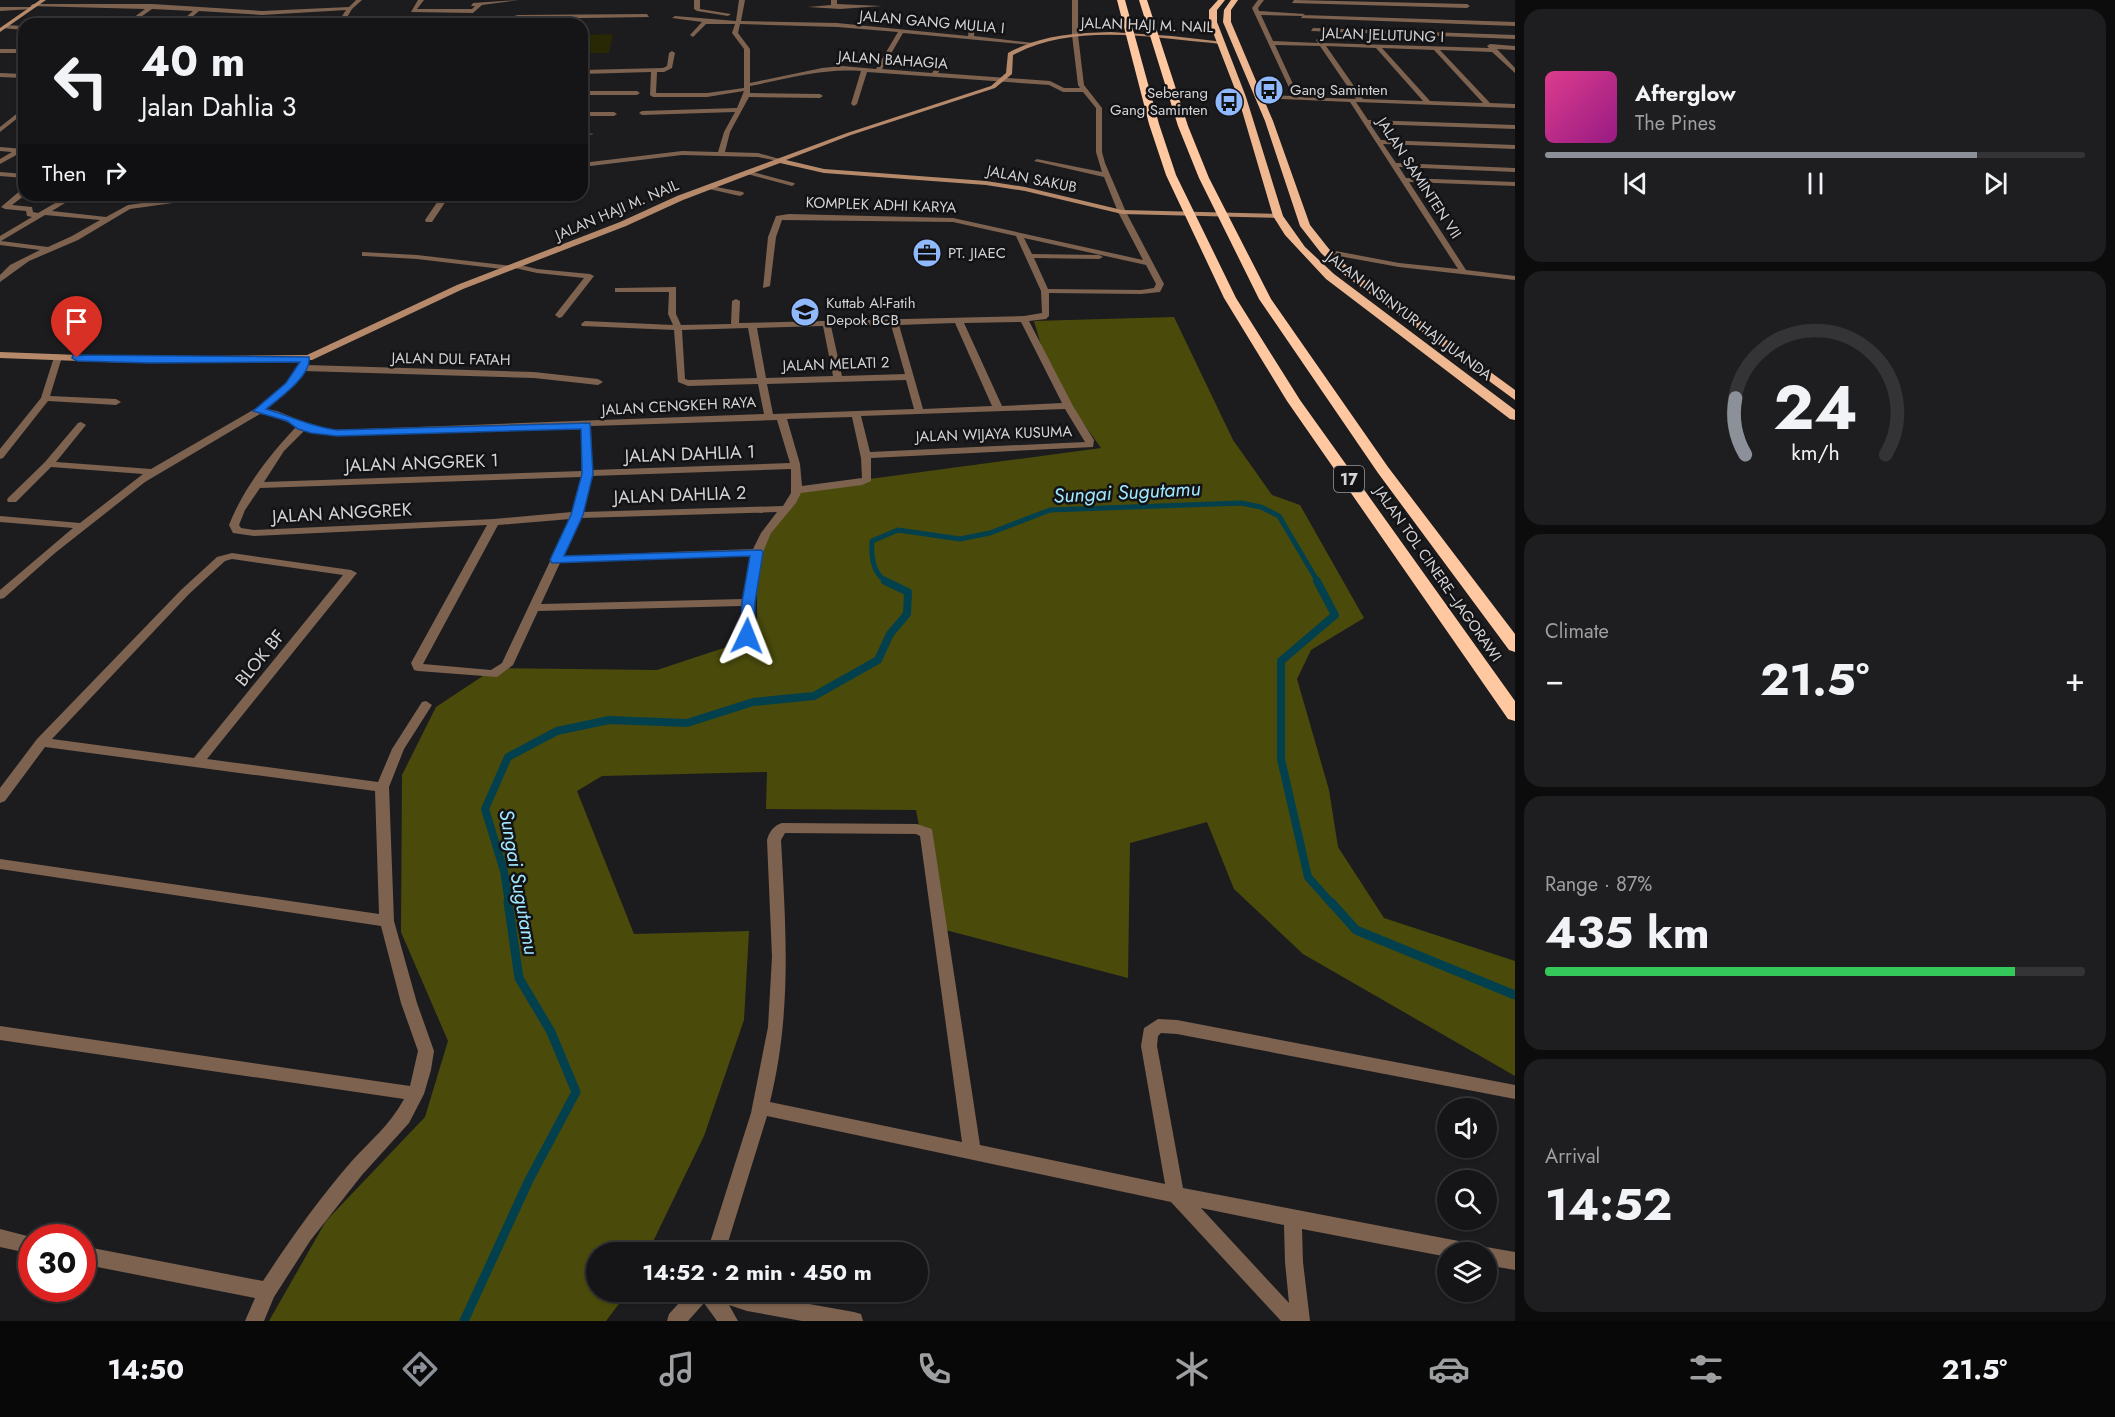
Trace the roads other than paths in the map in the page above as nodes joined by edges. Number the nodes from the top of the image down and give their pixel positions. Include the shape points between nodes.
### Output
1 (42, 0) edge
2 (160, 0) edge
3 (359, 0) edge
4 (422, 0) edge
5 (516, 0) edge
6 (697, 0) edge
7 (742, 0) edge
8 (834, 0) edge
9 (1075, 0) edge
10 (1121, 0) edge
11 (1143, 0) edge
12 (1222, 0) edge
13 (1235, 0) edge
14 (1261, 0) edge
15 (1391, 0) edge
16 (1473, 0) edge
17 (451, 4) dead end
18 (480, 5) junction
19 (1396, 5) junction
20 (841, 6) junction
21 (879, 6) dead end
22 (1467, 6) junction
23 (150, 7) junction
24 (812, 7) dead end
25 (31, 8) junction
26 (350, 8) junction
27 (0, 9) edge
28 (198, 9) junction
29 (262, 13) junction
30 (1257, 13) junction
31 (556, 16) joint
32 (647, 16) dead end
33 (1303, 16) junction
34 (136, 18) edge
35 (188, 18) edge
36 (258, 18) dead end
37 (344, 18) edge
38 (523, 18) edge
39 (675, 18) dead end
40 (739, 19) junction
41 (1410, 20) junction
42 (709, 21) junction
43 (1466, 21) junction
44 (1483, 22) junction
45 (973, 23) dead end
46 (1515, 24) edge
47 (18, 28) edge
48 (2, 29) edge
49 (902, 30) junction
50 (1313, 30) junction
51 (693, 35) dead end
52 (1075, 35) junction
53 (1480, 36) junction
54 (971, 37) junction
55 (1515, 37) edge
56 (1221, 42) junction
57 (1031, 43) junction
58 (1274, 43) junction
59 (1323, 45) junction
60 (1378, 47) junction
61 (1435, 48) junction
62 (1515, 48) edge
63 (1493, 49) junction
64 (0, 51) edge
65 (18, 51) edge
66 (672, 53) dead end
67 (852, 58) dead end
68 (944, 58) dead end
69 (612, 62) dead end
70 (809, 62) dead end
71 (850, 69) junction
72 (1514, 69) edge
73 (864, 70) junction
74 (610, 71) junction
75 (654, 71) junction
76 (878, 71) junction
77 (588, 72) edge
78 (810, 72) junction
79 (18, 75) edge
80 (934, 75) junction
81 (1, 76) edge
82 (1003, 81) junction
83 (747, 90) junction
84 (1083, 90) dead end
85 (588, 93) edge
86 (638, 93) dead end
87 (820, 96) dead end
88 (1259, 97) junction
89 (710, 98) dead end
90 (1297, 99) junction
91 (1352, 101) junction
92 (1361, 101) junction
93 (1428, 103) junction
94 (854, 104) dead end
95 (1488, 105) junction
96 (1515, 106) edge
97 (720, 110) junction
98 (739, 110) junction
99 (642, 113) dead end
100 (588, 114) edge
101 (614, 114) dead end
102 (18, 115) edge
103 (1249, 119) junction
104 (1269, 121) junction
105 (1366, 122) junction
106 (1515, 127) edge
107 (0, 130) edge
108 (1380, 142) junction
109 (1515, 147) edge
110 (0, 149) edge
111 (18, 151) edge
112 (18, 153) edge
113 (721, 154) junction
114 (781, 161) junction
115 (1037, 161) dead end
116 (0, 162) edge
117 (588, 164) edge
118 (1395, 165) junction
119 (1515, 170) edge
120 (749, 173) junction
121 (0, 174) edge
122 (1106, 175) junction
123 (18, 176) edge
124 (1405, 180) junction
125 (792, 184) dead end
126 (1515, 184) edge
127 (711, 188) junction
128 (740, 194) dead end
129 (18, 197) edge
130 (64, 201) edge
131 (135, 201) edge
132 (172, 201) edge
133 (442, 201) edge
134 (128, 207) junction
135 (1122, 212) junction
136 (42, 215) junction
137 (1278, 216) junction
138 (109, 219) junction
139 (429, 220) dead end
140 (1018, 233) junction
141 (0, 241) edge
142 (50, 249) junction
143 (1325, 251) junction
144 (365, 254) dead end
145 (1029, 256) junction
146 (1125, 257) junction
147 (1148, 263) junction
148 (513, 267) junction
149 (1463, 271) junction
150 (1515, 278) edge
151 (0, 280) edge
152 (766, 286) dead end
153 (618, 290) dead end
154 (1045, 291) junction
155 (736, 301) dead end
156 (559, 315) dead end
157 (1024, 319) junction
158 (958, 320) junction
159 (894, 321) junction
160 (826, 323) junction
161 (585, 324) dead end
162 (735, 325) junction
163 (752, 325) junction
164 (678, 327) junction
165 (0, 355) edge
166 (58, 357) junction
167 (304, 363) junction
168 (838, 377) junction
169 (910, 377) junction
170 (762, 381) junction
171 (598, 382) dead end
172 (1515, 396) edge
173 (45, 398) junction
174 (116, 402) dead end
175 (1068, 406) junction
176 (998, 408) junction
177 (919, 410) junction
178 (258, 411) junction
179 (856, 413) junction
180 (781, 416) junction
181 (1515, 416) edge
182 (769, 417) junction
183 (81, 425) dead end
184 (586, 425) junction
185 (302, 427) junction
186 (865, 455) junction
187 (0, 456) edge
188 (49, 464) junction
189 (795, 466) junction
190 (153, 472) junction
191 (587, 474) junction
192 (259, 485) junction
193 (797, 490) junction
194 (12, 500) dead end
195 (783, 509) junction
196 (577, 515) junction
197 (0, 519) edge
198 (494, 522) junction
199 (81, 526) junction
200 (757, 552) junction
201 (556, 560) junction
202 (0, 596) edge
203 (748, 602) junction
204 (532, 608) junction
205 (1488, 610) junction
206 (747, 636) dead end
207 (1515, 640) edge
208 (1515, 646) edge
209 (426, 705) dead end
210 (1515, 715) edge
211 (42, 742) junction
212 (197, 763) junction
213 (382, 787) junction
214 (0, 798) edge
215 (0, 864) edge
216 (387, 921) junction
217 (0, 1033) edge
218 (1515, 1092) edge
219 (416, 1094) junction
220 (760, 1107) junction
221 (972, 1150) junction
222 (1175, 1193) junction
223 (1293, 1219) junction
224 (0, 1238) edge
225 (18, 1242) edge
226 (719, 1242) edge
227 (1437, 1246) edge
228 (96, 1258) edge
229 (1497, 1258) edge
230 (1515, 1261) edge
231 (267, 1291) junction
232 (692, 1302) edge
233 (715, 1302) edge
234 (747, 1302) edge
235 (254, 1321) edge
236 (676, 1321) edge
237 (729, 1321) edge
238 (854, 1321) edge
239 (1293, 1321) edge
240 (1301, 1321) edge

1 - 25 main road
2 - 23 street
3 - 26 street
4 - 18 street via 413,10 473,11
5 - 18 street
6 - 40 street via 700,11
7 - 40 street
8 - 20 street via 833,5
9 - 52 street
10 - 210 highway, JALAN TOL CINERE–JAGORAWI / 17 via 1171,175 1230,298 1294,401
11 - 205 highway, JALAN TOL CINERE–JAGORAWI / 17 via 1183,126 1204,178 1266,299 1383,470
12 - 56 highway, JALAN INSINYUR HAJI JUANDA via 1213,10
13 - 88 highway, JALAN INSINYUR HAJI JUANDA via 1225,14
14 - 30 street via 1255,6
15 - 19 street
16 - 22 street
17 - 18 street
19 - 22 street
19 - 33 street via 1294,2
19 - 41 street
20 - 21 street
20 - 24 street
22 - 44 street
23 - 25 street
23 - 28 street
23 - 34 street
25 - 27 street
25 - 48 main road
26 - 29 street
26 - 37 street
28 - 29 street
28 - 35 street
29 - 36 street
30 - 33 street
30 - 58 street
31 - 32 street
31 - 38 street
33 - 41 street
33 - 50 street
39 - 42 street, JALAN GANG MULIA I
40 - 42 street, JALAN GANG MULIA I
40 - 49 street, JALAN GANG MULIA I
40 - 83 street via 735,33 747,49
41 - 43 street
42 - 51 street
43 - 44 street
43 - 53 street
44 - 46 street
45 - 54 street
47 - 48 street
49 - 54 street, JALAN GANG MULIA I
49 - 76 street
50 - 53 street
50 - 59 street
52 - 56 main road, JALAN HAJI M. NAIL
52 - 57 main road, JALAN HAJI M. NAIL
52 - 122 street via 1081,85 1099,108 1099,152
53 - 55 street
53 - 63 street
54 - 57 street, JALAN GANG MULIA I
56 - 103 highway, JALAN INSINYUR HAJI JUANDA
57 - 82 main road, JALAN HAJI M. NAIL via 1010,54 1010,70
58 - 59 street, JALAN JELUTUNG I
58 - 90 street
59 - 60 street, JALAN JELUTUNG I
59 - 92 street
60 - 61 street, JALAN JELUTUNG I
60 - 93 street
61 - 63 street, JALAN JELUTUNG I
61 - 95 street
62 - 63 street, JALAN JELUTUNG I
63 - 72 street
64 - 65 street
66 - 75 street via 669,68
67 - 71 street
68 - 80 street
69 - 74 street
70 - 78 street
71 - 73 street, JALAN BAHAGIA
71 - 78 street, JALAN BAHAGIA
73 - 76 street, JALAN BAHAGIA
73 - 94 street
74 - 75 street
74 - 77 street
75 - 83 street via 653,95
76 - 80 street, JALAN BAHAGIA
78 - 83 street, JALAN BAHAGIA
79 - 81 street
80 - 82 street, JALAN BAHAGIA
82 - 84 street, JALAN BAHAGIA via 1050,83 1063,90
82 - 114 main road, JALAN HAJI M. NAIL
83 - 87 street
83 - 98 street
85 - 86 street
88 - 90 street
88 - 104 highway, JALAN INSINYUR HAJI JUANDA
89 - 97 street
90 - 91 street
91 - 92 street
91 - 105 street, JALAN SAMINTEN VII
92 - 93 street
93 - 95 street
95 - 96 street
97 - 98 street
97 - 99 street
98 - 113 street via 726,132
100 - 101 street
102 - 107 street
103 - 104 highway
103 - 137 highway, JALAN INSINYUR HAJI JUANDA
104 - 143 highway, JALAN INSINYUR HAJI JUANDA via 1299,214
105 - 106 street
105 - 108 street, JALAN SAMINTEN VII
108 - 109 street
108 - 118 street, JALAN SAMINTEN VII
110 - 111 street
112 - 116 street
113 - 114 street via 758,155
113 - 117 street via 656,155
114 - 120 main road, JALAN HAJI M. NAIL
114 - 135 main road, JALAN SAKUB via 824,171 986,183
115 - 122 street
118 - 119 street
118 - 124 street, JALAN SAMINTEN VII
120 - 125 street
120 - 127 main road, JALAN HAJI M. NAIL
121 - 123 street
122 - 135 street
124 - 126 street
124 - 149 street, JALAN SAMINTEN VII
127 - 128 street
127 - 148 main road, JALAN HAJI M. NAIL
129 - 136 street via 5,207 30,209 30,214
130 - 136 street
131 - 134 street
132 - 134 street
133 - 139 street
134 - 138 street
135 - 137 main road, JALAN SAKUB
135 - 147 street
136 - 138 street
136 - 141 street
137 - 181 highway, JALAN INSINYUR HAJI JUANDA via 1300,248 1332,278
138 - 142 street
140 - 145 street
140 - 146 street, KOMPLEK ADHI KARYA
140 - 152 street, KOMPLEK ADHI KARYA via 953,220 789,216 780,218 772,237
141 - 142 street
142 - 151 street via 13,267
143 - 149 street via 1399,265
143 - 172 highway, JALAN INSINYUR HAJI JUANDA via 1347,272
144 - 148 street
145 - 146 street
145 - 154 street
146 - 147 street
147 - 154 street via 1160,284 1157,290
148 - 156 street via 590,276
148 - 167 main road, JALAN HAJI M. NAIL via 460,287
149 - 150 street
153 - 164 street via 673,290 672,314
154 - 157 street via 1045,316
155 - 162 street
157 - 158 street
157 - 175 street, JALAN WIJAYA KUSUMA
158 - 159 street
158 - 176 street
159 - 160 street
159 - 169 street
160 - 163 street
160 - 168 street
161 - 164 street
162 - 163 street
162 - 164 street
163 - 170 street
164 - 170 street, JALAN MELATI 2 via 682,381
165 - 166 main road, JALAN HAJI M. NAIL
166 - 167 main road, JALAN HAJI M. NAIL
166 - 173 street
167 - 171 street, JALAN DUL FATAH
167 - 178 street via 290,385
168 - 169 street, JALAN MELATI 2
168 - 170 street, JALAN MELATI 2
169 - 177 street
170 - 182 street
173 - 174 street
173 - 187 street
175 - 176 street, JALAN CENGKEH RAYA
175 - 186 street, JALAN WIJAYA KUSUMA via 1090,446
176 - 177 street, JALAN CENGKEH RAYA
177 - 179 street, JALAN CENGKEH RAYA
178 - 185 street, JALAN CENGKEH RAYA via 291,419
178 - 190 street
179 - 180 street, JALAN CENGKEH RAYA
179 - 186 street
180 - 182 street, JALAN CENGKEH RAYA
180 - 189 street
182 - 184 street, JALAN CENGKEH RAYA
183 - 188 street
184 - 185 street, JALAN CENGKEH RAYA via 337,433
184 - 191 street
185 - 192 street, JALAN ANGGREK via 280,449
186 - 193 street via 866,481
188 - 190 street
188 - 194 street
189 - 191 street, JALAN DAHLIA 1
189 - 193 street
190 - 199 street
191 - 192 street, JALAN ANGGREK 1
191 - 196 street
192 - 198 street, JALAN ANGGREK via 240,510 234,525 237,531
193 - 195 street
195 - 196 street, JALAN DAHLIA 2
195 - 200 street
196 - 198 street, JALAN ANGGREK
196 - 201 street
197 - 199 street
198 - 204 street via 418,667 500,672 507,665
199 - 202 street
200 - 201 street
200 - 203 street
201 - 204 street
203 - 204 street
203 - 206 street
205 - 207 highway
205 - 208 highway, JALAN TOL CINERE–JAGORAWI / 17
209 - 213 street via 398,749
211 - 212 street
211 - 212 street, BLOK BF via 221,559 232,556 351,573
211 - 214 street
212 - 213 street
213 - 216 street
215 - 216 street
216 - 219 street via 426,1051
217 - 219 street
218 - 222 street via 1158,1026 1150,1033 1149,1046
219 - 231 street via 403,1118 304,1235
220 - 221 street
220 - 221 street via 777,1016 780,954 775,835 782,828 793,827 923,831 931,849
220 - 226 street
221 - 222 street
222 - 223 street
222 - 239 street
223 - 227 street
223 - 240 street
224 - 225 street
228 - 231 street
229 - 230 street
231 - 235 street
232 - 236 street
233 - 237 street
234 - 238 street

